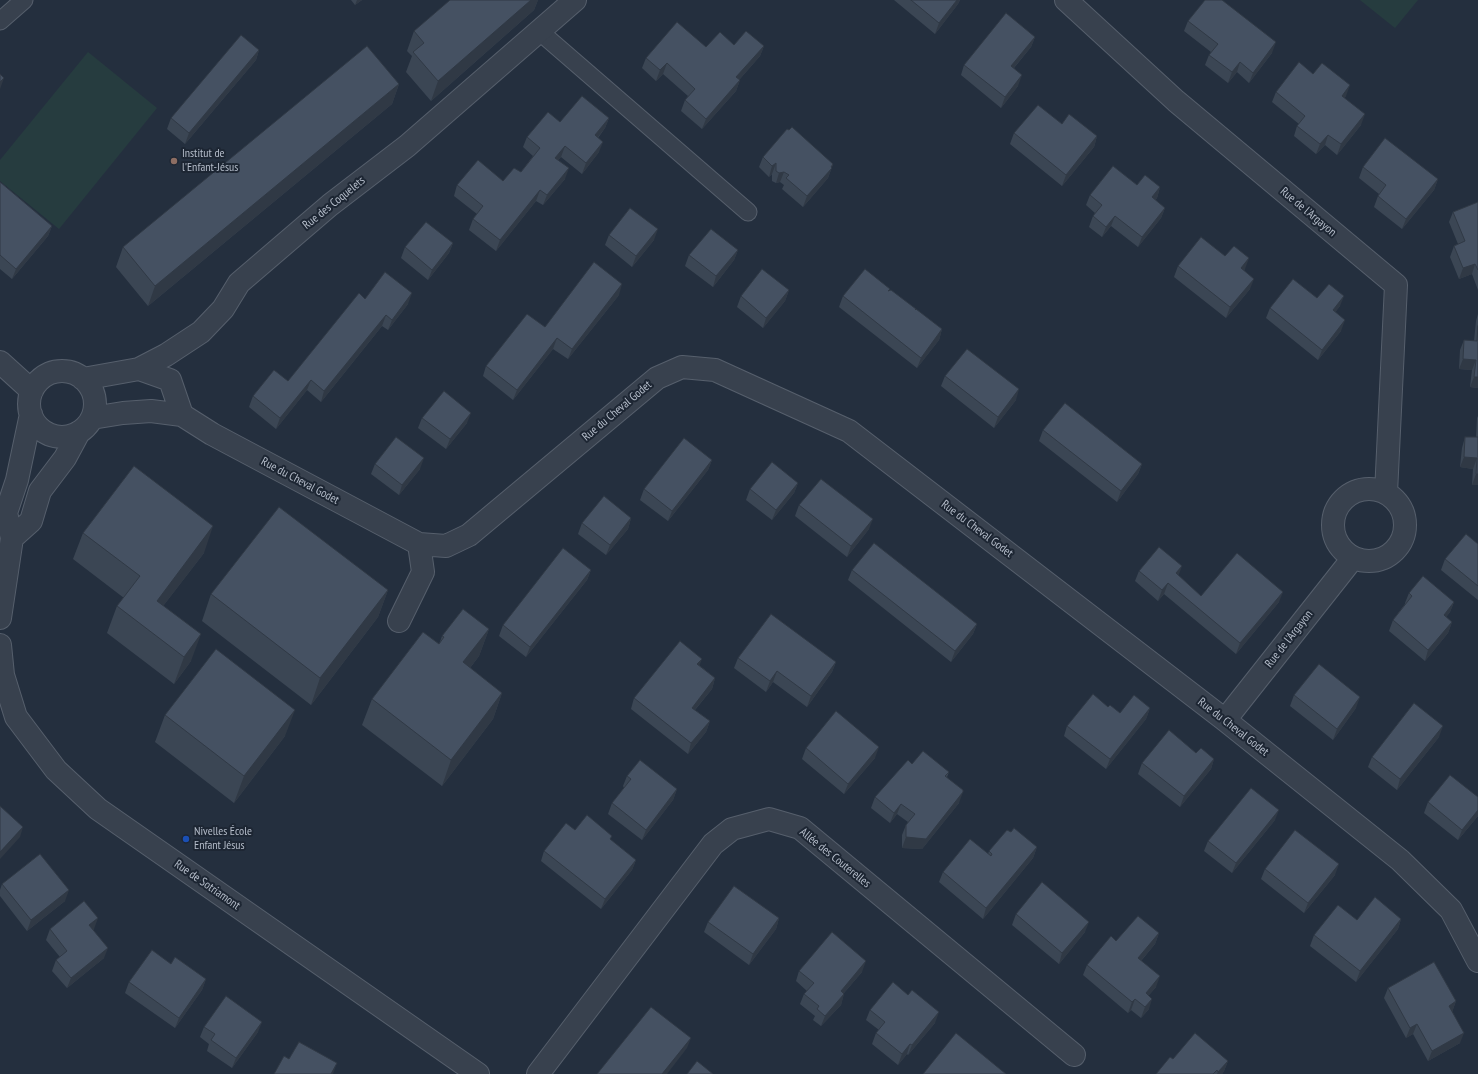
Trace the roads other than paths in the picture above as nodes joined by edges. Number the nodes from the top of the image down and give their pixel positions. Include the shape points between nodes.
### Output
1 (24, 0) edge
2 (575, 0) edge
3 (1066, 0) edge
4 (0, 20) edge
5 (539, 31) junction
6 (748, 212) dead end
7 (0, 362) edge
8 (139, 369) junction
9 (84, 379) junction
10 (32, 391) junction
11 (31, 414) junction
12 (182, 415) junction
13 (86, 425) junction
14 (1386, 492) junction
15 (12, 538) junction
16 (419, 544) junction
17 (1352, 558) junction
18 (0, 618) edge
19 (399, 621) dead end
20 (0, 645) edge
21 (2, 675) edge
22 (8, 720) edge
23 (1225, 720) junction
24 (1478, 961) edge
25 (1074, 1055) dead end
26 (478, 1074) edge
27 (538, 1074) edge

1 - 4 lane
2 - 5 street, Rue des Coquelets
3 - 14 street, Rue de l'Argayon via 1176,101 1396,285
5 - 6 lane
5 - 8 street, Rue des Coquelets via 407,146 330,206 239,283 224,308 201,332
7 - 10 street
8 - 9 street, Rue des Coquelets
8 - 12 street via 170,380
9 - 10 street via 67,371 56,371 46,375
9 - 13 street via 95,397 95,408
10 - 11 street via 29,402
11 - 13 street via 36,424 56,437 68,437
11 - 15 street via 17,480 6,512
12 - 13 street, Rue du Cheval Godet via 151,411 123,413
12 - 16 street, Rue du Cheval Godet via 212,434
13 - 15 street via 40,491 30,521
14 - 17 street via 1361,489 1347,496 1338,505 1334,517 1334,534 1339,546
14 - 17 street via 1399,504 1405,516 1404,536 1389,556 1377,561
15 - 18 street
16 - 19 street via 423,572
16 - 23 street, Rue du Cheval Godet via 446,546 469,535 657,378 682,367 715,370 849,432
17 - 23 street, Rue de l'Argayon
20 - 21 street, Rue de Sotriamont
21 - 22 street, Rue de Sotriamont
22 - 26 street, Rue de Sotriamont via 98,809
23 - 24 street, Rue du Cheval Godet via 1400,860 1451,910
25 - 27 street, Allée des Couterelles via 800,828 769,819 732,828 713,844

